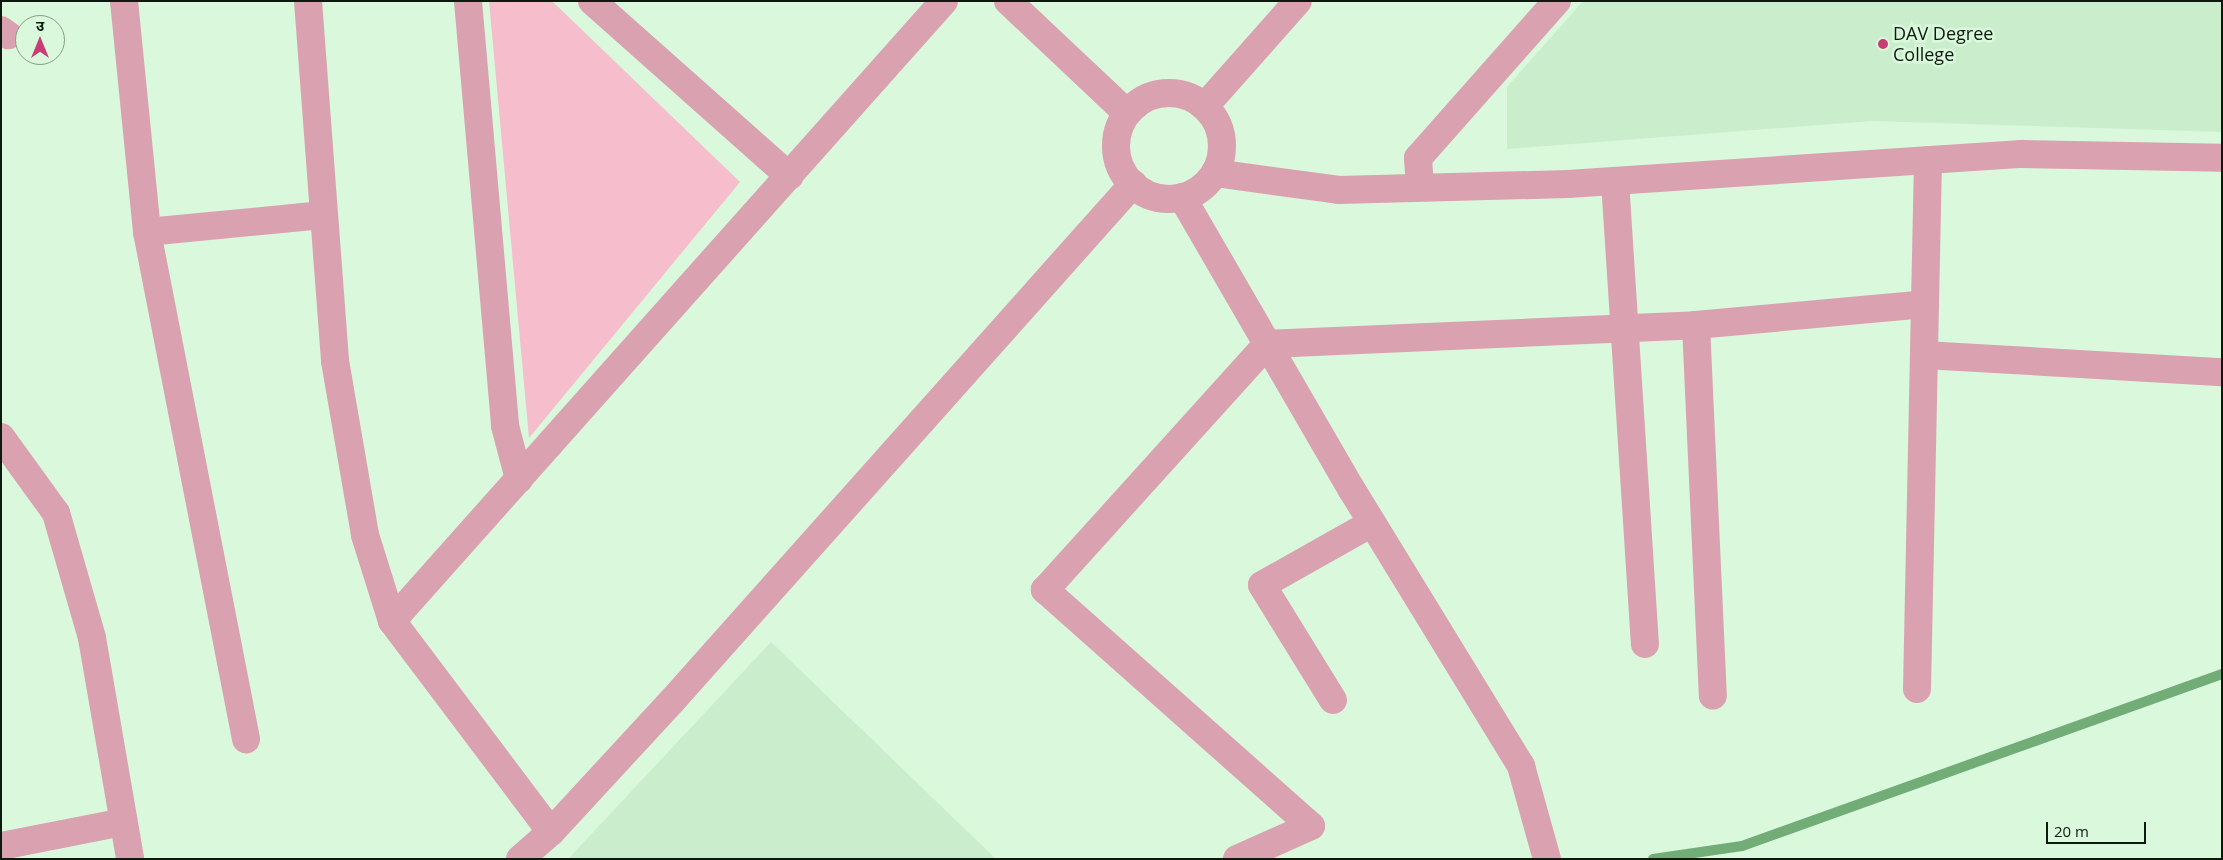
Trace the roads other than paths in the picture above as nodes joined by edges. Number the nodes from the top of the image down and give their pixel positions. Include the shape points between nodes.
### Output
1 (124, 1) edge
2 (308, 1) edge
3 (468, 1) edge
4 (592, 1) edge
5 (944, 1) edge
6 (1008, 1) edge
7 (1298, 1) edge
8 (1557, 1) edge
9 (1205, 106) junction
10 (1128, 113) junction
11 (2222, 158) edge
12 (1928, 160) junction
13 (1216, 173) junction
14 (788, 176) junction
15 (1615, 181) junction
16 (1133, 184) junction
17 (1420, 187) junction
18 (1182, 197) junction
19 (323, 215) junction
20 (147, 232) junction
21 (1925, 304) junction
22 (1696, 325) junction
23 (1624, 328) junction
24 (1267, 344) junction
25 (1924, 355) junction
26 (2222, 372) edge
27 (1, 437) edge
28 (519, 479) junction
29 (1372, 523) junction
30 (392, 621) junction
31 (1645, 644) dead end
32 (1917, 689) dead end
33 (1714, 696) dead end
34 (1333, 700) dead end
35 (246, 739) dead end
36 (124, 822) junction
37 (551, 832) junction
38 (1, 846) edge
39 (130, 859) edge
40 (520, 859) edge
41 (1236, 859) edge
42 (1547, 859) edge

1 - 20 street
2 - 19 street
3 - 28 street via 505,426
4 - 14 street
5 - 14 street
6 - 10 street
7 - 9 street
8 - 17 street via 1418,158
9 - 10 street via 1176,93 1162,94
9 - 13 street via 1221,132 1223,151
10 - 16 street via 1116,136 1117,159
11 - 12 street via 2022,154
12 - 15 street
12 - 21 street
13 - 17 street via 1339,190
13 - 18 street via 1201,188
14 - 28 street
15 - 17 street
15 - 23 street
16 - 18 street via 1141,192 1163,199
16 - 37 street
18 - 24 street
19 - 20 street
19 - 30 street via 340,390 364,535
20 - 35 street
21 - 22 street
21 - 25 street
22 - 23 street
22 - 33 street
23 - 24 street
23 - 31 street
24 - 29 street
24 - 41 street via 1046,590 1311,826
25 - 26 street
25 - 32 street
27 - 36 street via 56,513 92,638
28 - 30 street
29 - 34 street via 1262,585
29 - 42 street via 1521,766
30 - 37 street
36 - 38 street
36 - 39 street
37 - 40 street

